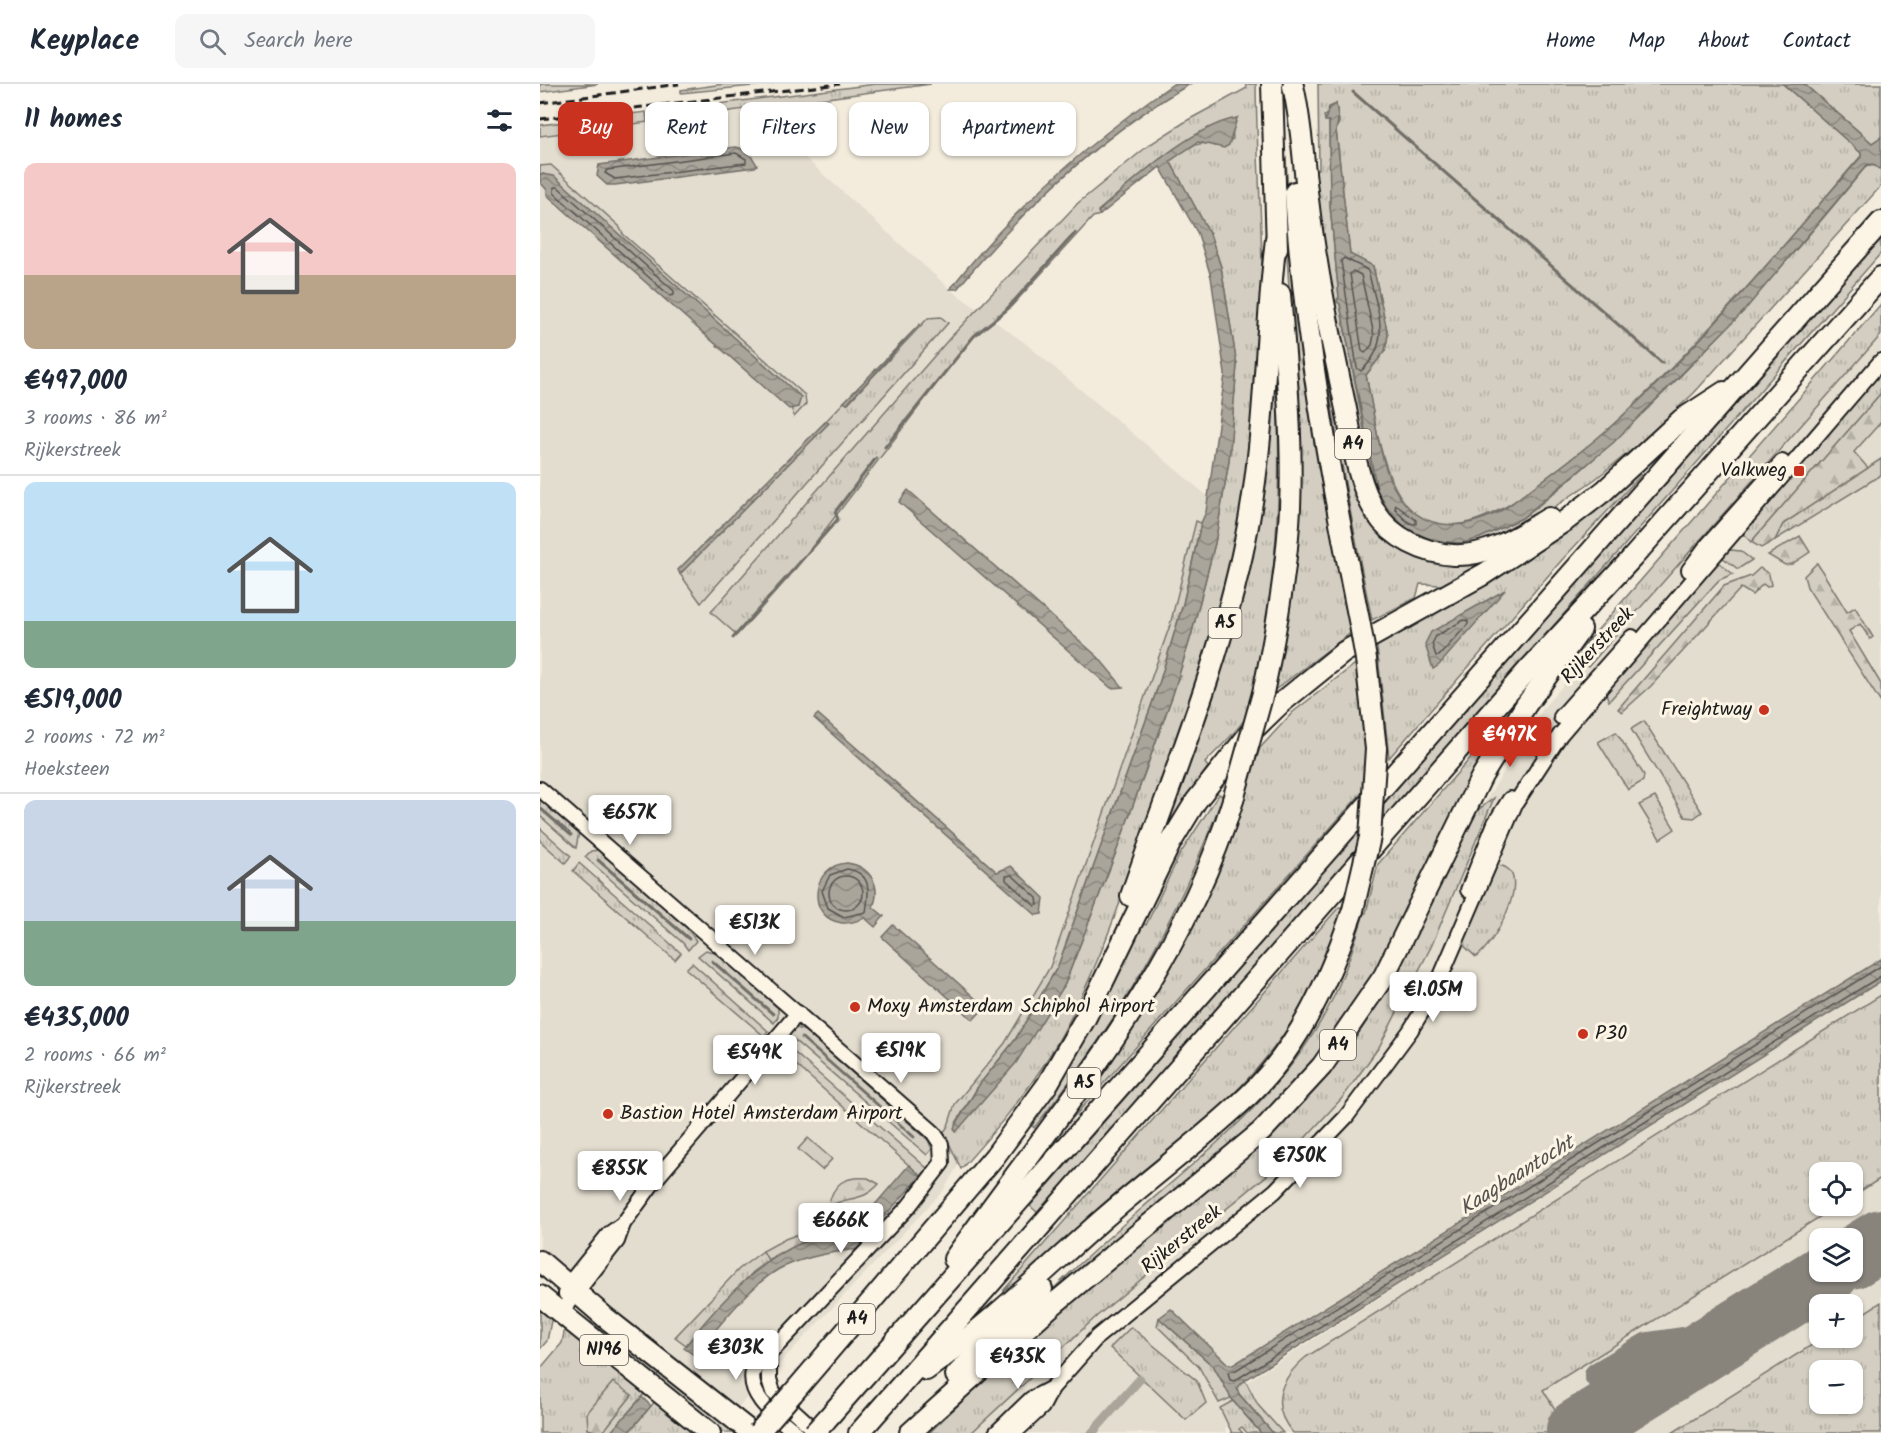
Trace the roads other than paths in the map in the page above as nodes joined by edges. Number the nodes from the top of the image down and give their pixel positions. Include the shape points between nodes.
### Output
1 (1272, 84) edge
2 (1293, 85) edge
3 (1881, 222) edge
4 (1276, 238) junction
5 (1881, 277) edge
6 (1881, 354) edge
7 (1881, 361) edge
8 (1746, 377) junction
9 (1855, 387) junction
10 (1631, 468) junction
11 (1633, 557) junction
12 (540, 789) edge
13 (1100, 990) junction
14 (798, 1013) junction
15 (1151, 1180) junction
16 (540, 1261) edge
17 (573, 1289) junction
18 (540, 1296) edge
19 (560, 1313) junction
20 (895, 1342) junction
21 (769, 1355) junction
22 (1052, 1388) junction
23 (899, 1389) junction
24 (819, 1429) edge
25 (912, 1431) edge
26 (710, 1433) edge
27 (752, 1433) edge
28 (758, 1433) edge
29 (796, 1433) edge
30 (859, 1433) edge
31 (996, 1433) edge
32 (1014, 1433) edge

1 - 4 highway, A5
2 - 10 highway, A4 via 1336,362 1358,468 1377,514 1417,547 1455,555 1478,553 1521,534
2 - 15 highway, bridge via 1294,162 1305,311 1330,472 1366,659 1376,749 1370,837 1353,910 1333,968 1304,1023 1250,1094
3 - 8 highway, A4
4 - 13 highway, A5 via 1269,295 1265,405 1253,502 1240,564 1204,691
4 - 20 highway, A5, bridge via 1289,405 1290,507 1279,619 1233,800 1213,857 1157,973 1118,1035
5 - 11 highway, A4
6 - 9 street, Rijkerstreek
7 - 9 street, Rijkerstreek
8 - 10 highway, A4 via 1681,420
8 - 20 highway, A4
9 - 22 street, Rijkerstreek via 1572,717 1542,760 1515,804 1435,990 1346,1117 1275,1191 1112,1324
10 - 13 highway, A4 via 1534,542 1344,652 1250,733 1196,801 1171,842
11 - 23 highway, A4 via 1519,680
11 - 25 highway, A4 via 1526,705 1489,766 1384,976 1322,1066 1262,1131 1049,1308
12 - 14 street
13 - 28 highway, A4, bridge via 1047,1085 995,1155
14 - 17 street via 655,1180 623,1224 617,1240
14 - 21 street via 933,1131 941,1143 942,1163 909,1206
15 - 23 highway via 963,1343
15 - 25 highway via 982,1347 932,1401
16 - 17 highway, N196
17 - 19 street
17 - 27 highway, N196
18 - 19 highway, N196
19 - 26 highway, N196
20 - 24 highway, A4
21 - 24 street via 770,1383 778,1397
21 - 29 street via 752,1375 757,1396
22 - 31 street, Rijkerstreek via 1031,1399
22 - 32 street, Rijkerstreek via 1042,1407
23 - 30 highway, A4

